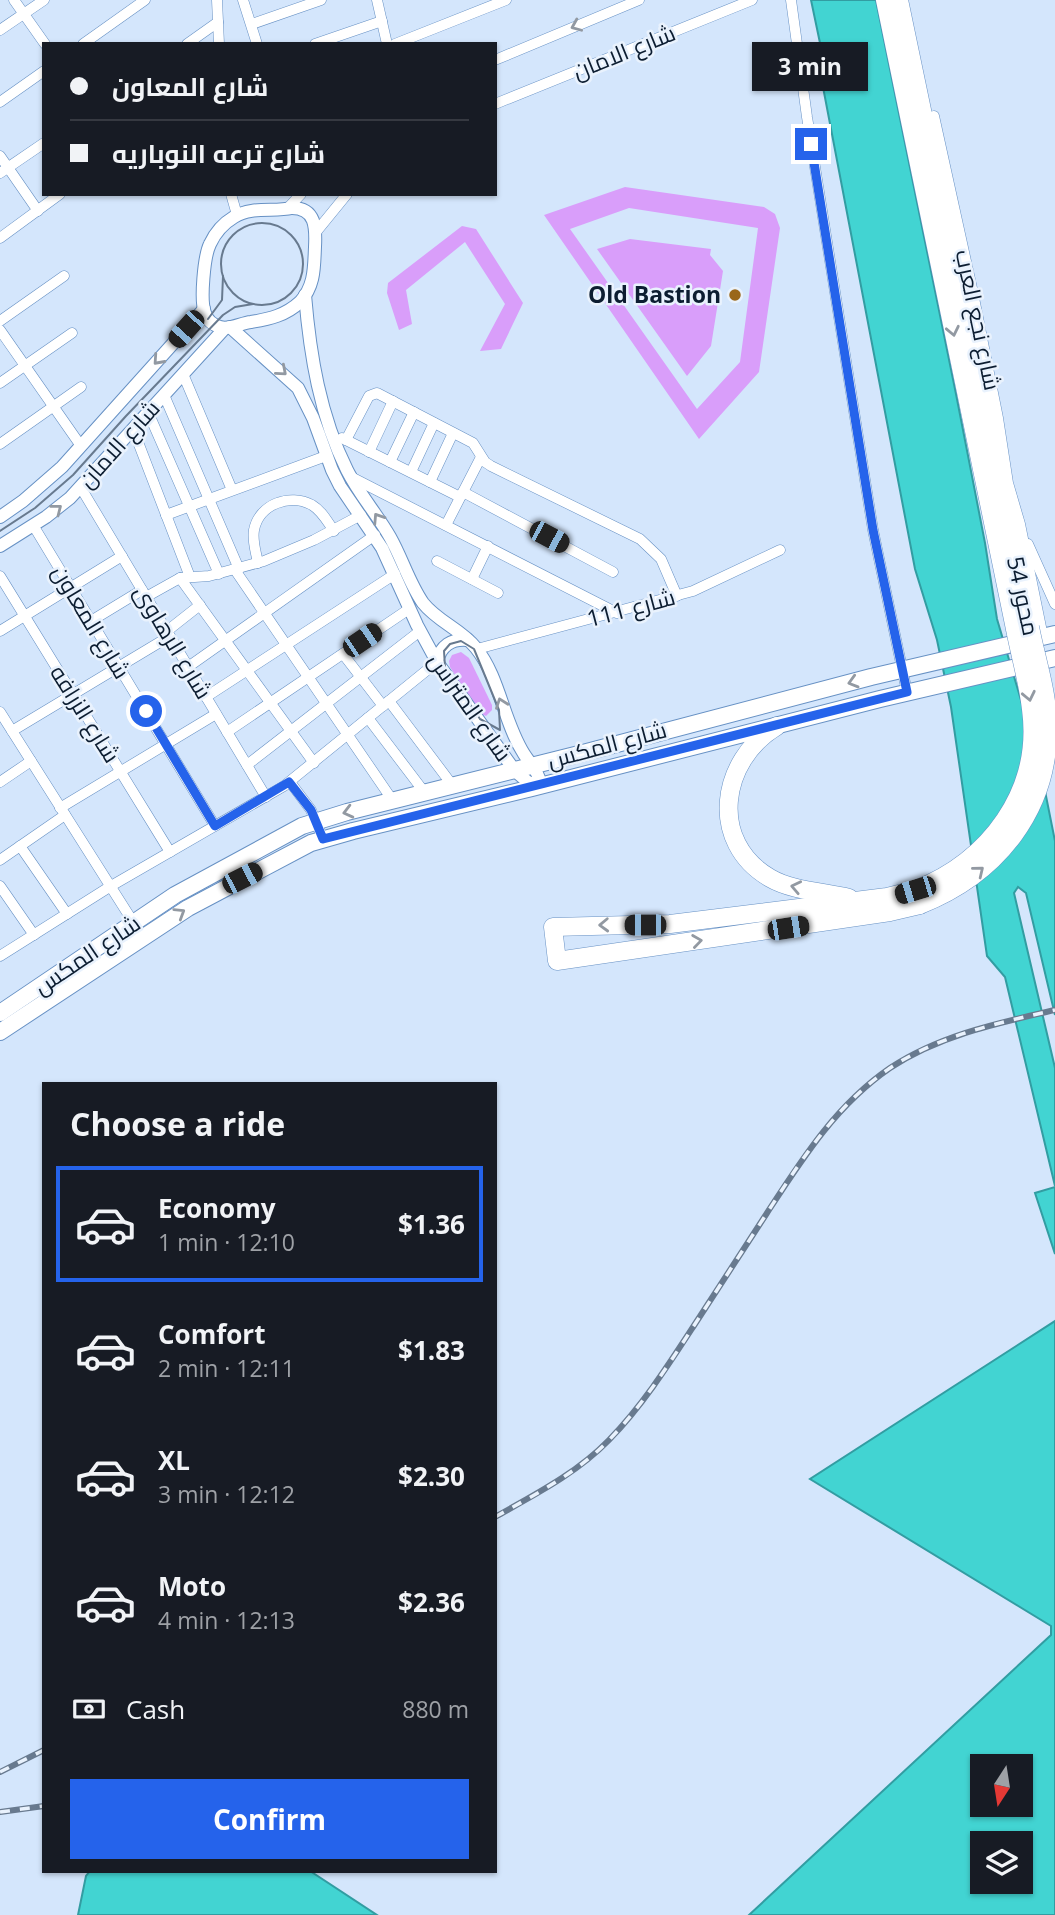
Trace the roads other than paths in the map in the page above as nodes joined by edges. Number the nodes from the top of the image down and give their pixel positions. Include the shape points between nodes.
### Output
1 (14, 0) edge
2 (44, 0) edge
3 (217, 0) edge
4 (243, 0) edge
5 (377, 0) edge
6 (506, 0) edge
7 (639, 0) edge
8 (752, 0) edge
9 (790, 0) edge
10 (885, 0) edge
11 (899, 0) edge
12 (140, 1) edge
13 (316, 1) edge
14 (24, 14) junction
15 (382, 21) junction
16 (218, 22) junction
17 (252, 24) junction
18 (0, 30) edge
19 (44, 42) edge
20 (86, 42) edge
21 (190, 42) edge
22 (219, 42) edge
23 (256, 42) edge
24 (321, 42) edge
25 (387, 42) edge
26 (400, 42) edge
27 (497, 59) edge
28 (42, 72) edge
29 (0, 102) edge
30 (497, 103) edge
31 (934, 116) dead end
32 (42, 144) edge
33 (0, 156) edge
34 (4, 170) edge
35 (57, 196) edge
36 (232, 196) edge
37 (299, 196) edge
38 (345, 196) edge
39 (286, 209) junction
40 (38, 211) junction
41 (237, 215) junction
42 (316, 232) junction
43 (0, 239) edge
44 (64, 276) dead end
45 (305, 295) junction
46 (204, 309) junction
47 (0, 321) edge
48 (227, 327) junction
49 (0, 330) edge
50 (72, 332) dead end
51 (25, 365) junction
52 (183, 374) junction
53 (0, 383) edge
54 (81, 387) dead end
55 (319, 388) junction
56 (163, 395) junction
57 (303, 396) junction
58 (393, 401) junction
59 (54, 407) junction
60 (148, 412) junction
61 (414, 412) junction
62 (433, 423) junction
63 (133, 429) junction
64 (332, 433) junction
65 (453, 433) junction
66 (346, 440) junction
67 (0, 444) edge
68 (81, 446) junction
69 (369, 452) junction
70 (326, 456) junction
71 (481, 457) junction
72 (390, 462) junction
73 (411, 472) junction
74 (351, 477) junction
75 (430, 482) junction
76 (80, 488) junction
77 (232, 491) junction
78 (462, 495) junction
79 (208, 499) junction
80 (189, 506) junction
81 (2, 512) edge
82 (166, 514) junction
83 (361, 515) junction
84 (1020, 524) junction
85 (33, 525) junction
86 (446, 525) junction
87 (334, 530) junction
88 (375, 535) junction
89 (488, 546) junction
90 (0, 547) edge
91 (780, 550) dead end
92 (122, 556) junction
93 (437, 561) dead end
94 (258, 563) junction
95 (237, 570) junction
96 (613, 572) dead end
97 (219, 574) junction
98 (395, 574) junction
99 (0, 576) edge
100 (185, 578) junction
101 (471, 579) junction
102 (71, 588) junction
103 (498, 593) dead end
104 (144, 594) junction
105 (677, 596) junction
106 (1055, 604) edge
107 (200, 605) junction
108 (409, 609) junction
109 (264, 613) junction
110 (617, 613) junction
111 (25, 616) junction
112 (91, 621) junction
113 (0, 631) edge
114 (420, 631) junction
115 (1036, 632) edge
116 (168, 634) junction
117 (226, 640) junction
118 (472, 644) junction
119 (286, 645) junction
120 (343, 654) junction
121 (1055, 658) edge
122 (437, 662) junction
123 (119, 667) junction
124 (188, 667) junction
125 (902, 669) junction
126 (247, 670) junction
127 (308, 677) junction
128 (361, 677) junction
129 (907, 692) junction
130 (73, 694) junction
131 (206, 697) junction
132 (271, 702) junction
133 (386, 703) junction
134 (326, 704) junction
135 (0, 712) edge
136 (216, 714) junction
137 (368, 718) junction
138 (777, 726) junction
139 (12, 731) junction
140 (291, 731) junction
141 (227, 732) junction
142 (654, 733) junction
143 (348, 735) junction
144 (166, 744) junction
145 (660, 755) junction
146 (31, 761) junction
147 (314, 763) junction
148 (247, 765) junction
149 (533, 765) junction
150 (515, 771) junction
151 (120, 772) junction
152 (0, 782) edge
153 (289, 782) junction
154 (453, 786) junction
155 (541, 786) junction
156 (425, 793) junction
157 (266, 797) junction
158 (393, 801) junction
159 (63, 812) junction
160 (317, 821) junction
161 (215, 826) junction
162 (323, 839) junction
163 (20, 846) junction
164 (170, 852) junction
165 (0, 860) edge
166 (0, 886) edge
167 (111, 886) junction
168 (918, 897) junction
169 (863, 900) junction
170 (67, 914) junction
171 (139, 930) junction
172 (34, 935) junction
173 (0, 956) edge
174 (0, 1013) edge
175 (0, 1032) edge

1 - 14 street
2 - 14 street
3 - 16 street
4 - 17 street
5 - 15 street
6 - 26 street
7 -> 27 street, شارع الامان
8 - 30 street, شارع الامان
9 - 125 street via 873,530
10 -> 115 highway, محور 54
11 - 115 highway, محور 54
12 - 20 street
13 - 17 street
14 - 18 street
14 - 19 street
15 - 24 street
15 - 25 street
16 - 21 street
16 - 22 street
17 - 23 street
28 - 29 street
31 - 84 street, شارع نجع العرب
32 - 34 street
33 - 34 street
34 - 40 street
35 - 40 street
36 - 41 street
37 - 39 street
38 - 42 street
39 - 41 street
39 - 42 street via 308,212
40 - 43 street
41 - 46 street via 222,227 207,251
42 - 45 street via 313,278
44 - 47 street
45 - 48 street via 280,316
45 - 55 street, شارع المتراس
46 - 48 street via 213,324
46 -> 68 street, شارع الامان
48 - 52 street, شارع الامان
48 -> 57 street, شارع المتراس via 292,381
49 - 51 street
50 - 51 street
51 - 53 street
51 - 59 street
52 - 56 street, شارع الامان
52 - 77 street
54 - 59 street
55 - 57 street
55 - 64 street, شارع المتراس
56 - 60 street, شارع الامان
56 - 79 street
57 - 70 street, شارع المتراس
58 - 61 street
58 - 66 street via 371,394
58 - 69 street
59 - 67 street
59 - 68 street
60 - 63 street, شارع الامان
60 - 80 street
61 - 62 street
61 - 72 street
62 - 65 street
62 - 73 street
63 - 76 street, شارع الامان
63 - 82 street
64 - 66 street
64 - 74 street, شارع المتراس
65 - 71 street via 477,446
65 - 75 street
66 - 69 street
68 - 81 street, شارع الامان via 43,484
69 - 72 street
70 - 77 street
70 - 83 street, شارع المتراس
71 - 78 street
71 - 105 street via 640,539 661,559
72 - 73 street
73 - 75 street
74 - 86 street
118 -> 74 street, شارع المتراس via 420,598 392,539
75 - 78 street
85 -> 76 street, شارع الامان
76 - 92 street, شارع الرهاوى
77 - 79 street
78 - 86 street
78 - 96 street
79 - 80 street
79 - 95 street
80 - 82 street
80 - 97 street
82 - 100 street
83 - 87 street
83 - 88 street, شارع المتراس
84 - 106 street, شارع نجع العرب
84 - 115 street, شارع نجع العرب
85 - 90 street, شارع الامان
85 - 102 street, شارع المعاون
86 - 89 street
87 - 94 street
87 - 94 street via 314,506 279,502 254,526
88 - 98 street, شارع المتراس
88 - 109 street
89 - 101 street
89 - 110 street
91 - 105 street, شارع 111
92 - 102 street
92 - 104 street, شارع الرهاوى
93 - 101 street
94 - 95 street
95 - 97 street
95 - 109 street
97 - 100 street
98 - 108 street, شارع المتراس
98 - 119 street
99 - 111 street, شارع الزرافه
100 - 104 street
100 - 107 street
101 - 103 street
102 - 111 street
102 - 112 street, شارع المعاون
104 - 112 street
104 - 116 street, شارع الرهاوى
105 - 110 street, شارع 111
107 - 116 street
107 - 117 street
108 - 114 street, شارع المتراس
108 - 120 street
109 - 117 street
109 - 119 street
110 - 118 street, شارع 111
111 - 113 street
111 - 130 street, شارع الزرافه
112 - 123 street, شارع المعاون
114 - 122 street, شارع المتراس
114 - 128 street
115 - 125 main road, شارع المكس via 1007,646
115 - 168 highway, محور 54, bridge via 1030,757 1019,794 1004,822 975,855
116 - 123 street
116 - 124 street, شارع الرهاوى
117 - 124 street
117 - 126 street
118 - 122 street via 460,639 447,644
149 -> 118 street, شارع المتراس via 517,742 487,668
119 - 126 street
119 - 127 street
120 - 127 street
120 - 128 street
121 - 129 main road, شارع المكس
122 - 133 street
122 - 150 street, شارع المتراس
123 - 130 street
123 - 144 street, شارع المعاون
124 - 131 street, شارع الرهاوى
125 - 129 street
125 -> 142 main road, شارع المكس
126 - 131 street
126 - 132 street
127 - 132 street
127 - 134 street
128 - 133 street
128 - 134 street
129 - 138 main road, شارع المكس
130 - 139 street
130 - 151 street, شارع الزرافه
131 - 136 street, شارع الرهاوى
132 - 140 street
132 - 141 street
133 - 137 street
133 - 154 street
134 - 140 street
134 - 143 street
135 - 139 street
136 - 141 street, شارع الرهاوى
136 - 144 street
137 - 143 street
137 - 156 street
138 - 145 main road, شارع المكس
169 -> 138 highway via 782,884 750,862 736,840 728,803 733,778 751,746
139 - 146 street
140 - 147 street
140 - 148 street
141 - 148 street, شارع الرهاوى
142 - 145 main road
142 - 149 main road, شارع المكس
143 - 147 street
143 - 158 street
144 - 151 street
144 - 161 street, شارع المعاون
145 - 155 main road, شارع المكس
146 - 152 street
146 - 159 street
147 - 153 street
148 - 157 street, شارع الرهاوى
149 - 150 main road, شارع المكس
149 - 155 street, شارع المتراس
150 - 154 main road, شارع المكس
150 - 155 street, شارع المتراس
151 - 159 street
151 - 164 street, شارع الزرافه
153 - 157 street
153 - 160 street
154 - 156 main road, شارع المكس
155 - 162 main road, شارع المكس
156 - 158 main road, شارع المكس
157 - 161 street
158 -> 160 main road, شارع المكس
159 - 163 street
159 - 167 street
160 - 162 street
160 - 171 main road, شارع المكس via 187,888
161 - 164 street
171 -> 162 main road, شارع المكس
163 - 165 street
163 - 170 street
164 - 167 street
166 - 172 street
167 - 170 street
167 - 171 street
168 - 169 highway, محور 54
169 -> 168 highway, محور 54 via 670,924 553,927 557,961 890,912
170 - 172 street
171 - 174 main road, شارع المكس
171 - 175 main road, شارع المكس
172 - 173 street

